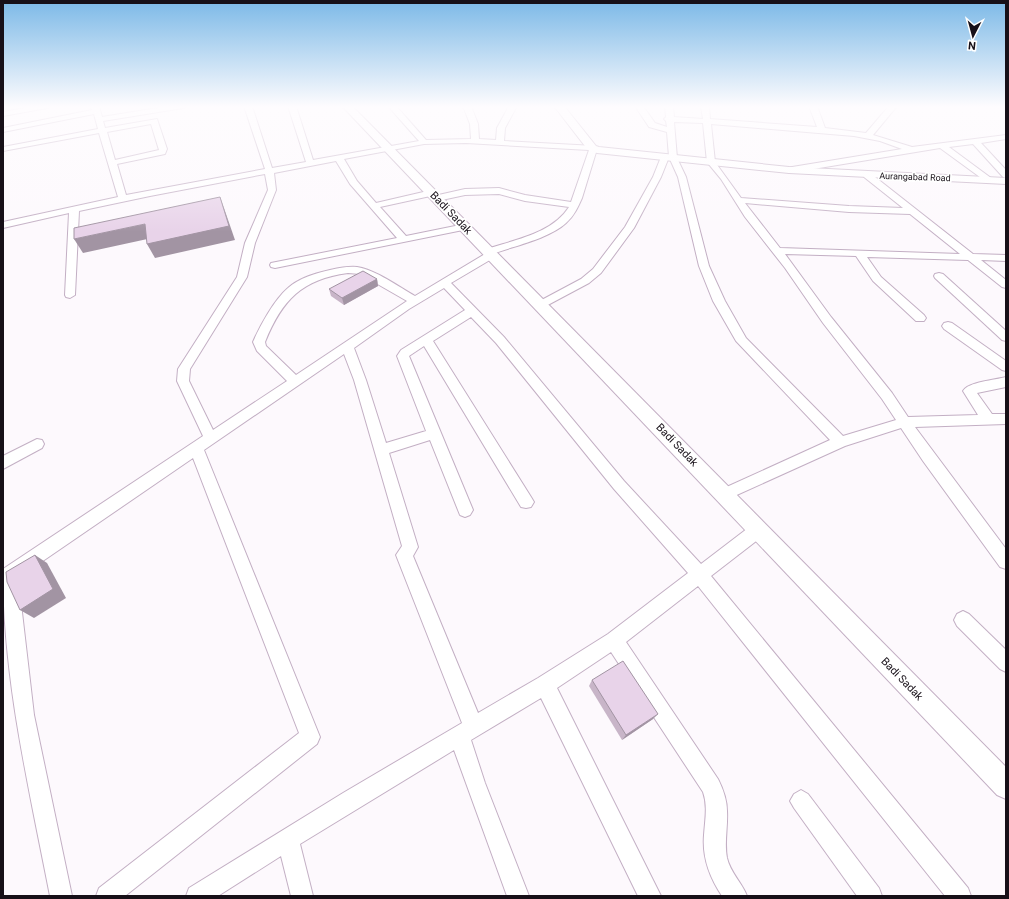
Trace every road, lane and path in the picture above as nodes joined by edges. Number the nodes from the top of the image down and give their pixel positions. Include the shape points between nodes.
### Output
1 (107, 148) edge
2 (163, 148) edge
3 (262, 148) edge
4 (305, 148) edge
5 (388, 148) joint
6 (579, 148) edge
7 (669, 148) edge
8 (709, 148) edge
9 (907, 148) edge
10 (927, 148) edge
11 (945, 148) edge
12 (981, 148) edge
13 (593, 149) junction
14 (911, 150) junction
15 (338, 157) junction
16 (669, 158) junction
17 (310, 162) junction
18 (711, 162) junction
19 (112, 163) junction
20 (269, 170) junction
21 (789, 170) junction
22 (867, 175) junction
23 (1006, 175) edge
24 (988, 180) junction
25 (1006, 181) edge
26 (434, 196) junction
27 (123, 199) junction
28 (738, 200) junction
29 (575, 205) junction
30 (374, 206) junction
31 (74, 210) junction
32 (913, 211) junction
33 (3, 225) edge
34 (465, 227) junction
35 (403, 239) junction
36 (777, 251) junction
37 (859, 253) junction
38 (489, 254) junction
39 (970, 256) junction
40 (1006, 258) edge
41 (275, 265) dead end
42 (939, 276) dead end
43 (445, 283) junction
44 (1006, 285) edge
45 (70, 295) dead end
46 (415, 301) junction
47 (540, 305) junction
48 (472, 311) junction
49 (920, 318) dead end
50 (948, 326) dead end
51 (1006, 337) edge
52 (427, 341) junction
53 (347, 346) junction
54 (1006, 368) edge
55 (295, 381) junction
56 (1006, 382) edge
57 (988, 419) junction
58 (1006, 419) edge
59 (905, 422) junction
60 (434, 434) junction
61 (840, 442) junction
62 (37, 444) dead end
63 (204, 444) junction
64 (381, 450) junction
65 (3, 463) edge
66 (725, 494) junction
67 (526, 502) dead end
68 (465, 510) dead end
69 (758, 530) junction
70 (1006, 562) edge
71 (700, 575) junction
72 (6, 576) edge
73 (963, 620) dead end
74 (614, 640) junction
75 (1006, 663) edge
76 (545, 685) junction
77 (466, 731) junction
78 (1006, 786) edge
79 (801, 802) dead end
80 (288, 839) junction
81 (61, 896) edge
82 (107, 896) edge
83 (197, 896) edge
84 (302, 896) edge
85 (518, 896) edge
86 (650, 896) edge
87 (736, 896) edge
88 (871, 896) edge
89 (960, 896) edge

1 - 19 street
2 - 19 street via 159,153
3 - 20 street
4 - 17 street
5 - 15 street
5 - 26 main road, Badi Sadak
6 - 13 street
7 - 16 street
8 - 18 street
9 - 14 street
10 - 14 street
11 - 24 street
12 - 23 street
13 - 16 main road, Aurangabad Road
13 - 29 street
14 - 21 street
15 - 17 street
15 - 30 street via 353,182
16 - 18 main road, Aurangabad Road
16 - 47 street via 629,228 597,271 585,281
16 - 61 street via 682,177 704,266 719,301 742,341
17 - 20 street
18 - 21 main road, Aurangabad Road
18 - 28 street
19 - 27 street
20 - 27 street
20 - 63 street via 272,186 269,200 250,243 242,277 188,361 183,377
21 - 22 main road, Aurangabad Road
22 - 24 main road, Aurangabad Road
22 - 32 street
24 - 25 main road, Aurangabad Road
26 - 29 street via 499,191 525,198
26 - 30 street
26 - 34 main road, Badi Sadak
27 - 31 street
28 - 32 street via 849,209
28 - 36 street
29 - 38 street via 558,226
30 - 35 street
31 - 33 street
31 - 45 street
32 - 39 street
34 - 35 street
34 - 38 main road, Badi Sadak
35 - 41 street
36 - 37 street
36 - 59 street
37 - 39 street
37 - 49 street via 877,279
38 - 43 street
38 - 47 main road, Badi Sadak
39 - 40 street
39 - 44 street
42 - 51 street
43 - 46 street
43 - 48 street
46 - 53 street
46 - 55 street via 356,269 340,271 298,286 289,293 259,342 261,348
47 - 66 main road, Badi Sadak
48 - 52 street
48 - 71 street via 500,340 619,485
50 - 54 street
52 - 60 street via 403,356
52 - 67 street
53 - 55 street
53 - 64 street
55 - 63 street
56 - 57 street via 969,391
57 - 58 street
57 - 59 street
59 - 61 street
59 - 70 street
60 - 64 street
60 - 68 street
61 - 66 street
62 - 65 street
63 - 72 street
63 - 82 street via 310,736
64 - 77 street via 410,547 404,555
66 - 69 main road, Badi Sadak
69 - 71 street
69 - 78 main road, Badi Sadak
71 - 74 street
71 - 89 street
72 - 81 street via 24,715
73 - 75 street
74 - 76 street
74 - 87 street via 711,786 718,807 714,850 722,876
76 - 77 street
76 - 86 street
77 - 80 street
77 - 85 street via 475,783
79 - 88 street
80 - 83 street
80 - 84 street

